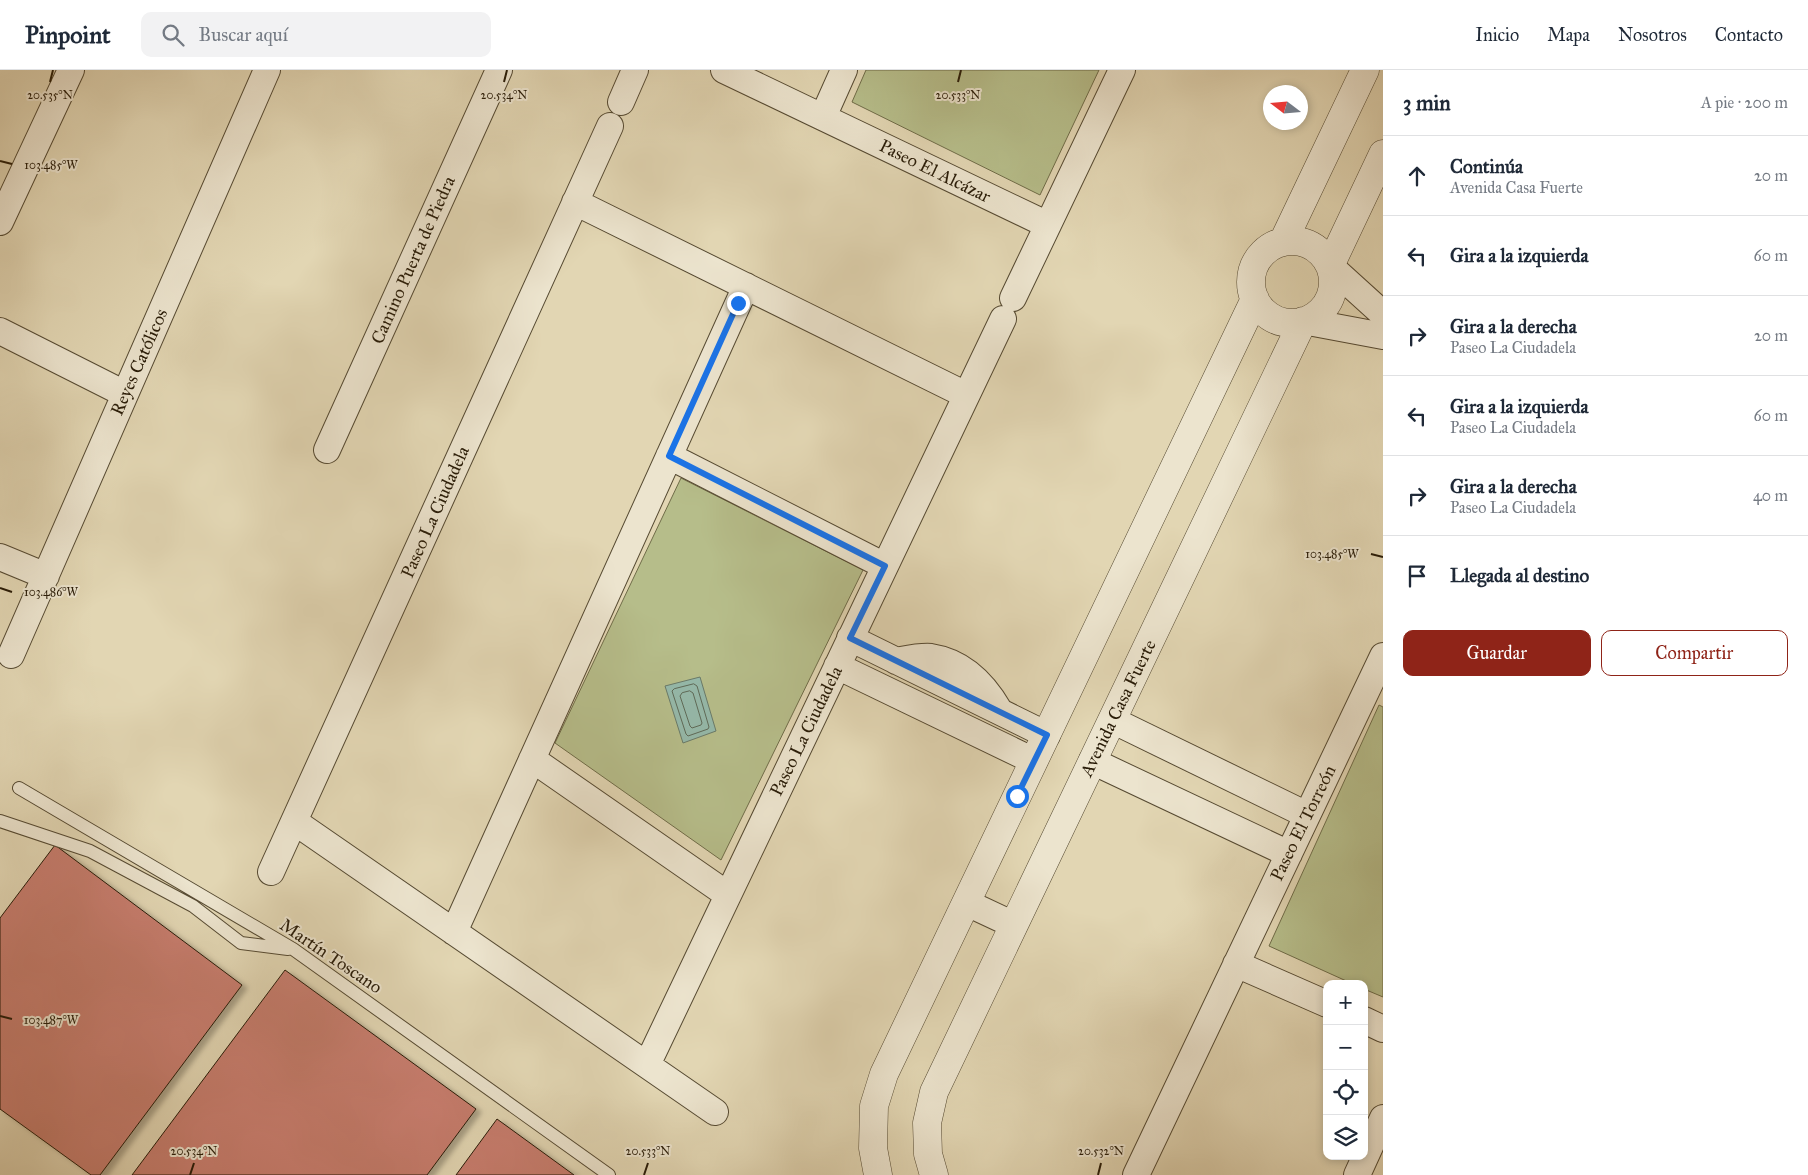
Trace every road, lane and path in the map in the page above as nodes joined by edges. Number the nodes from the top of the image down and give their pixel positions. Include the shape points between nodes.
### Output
1 (71, 70) edge
2 (267, 70) edge
3 (499, 70) edge
4 (635, 70) edge
5 (724, 70) edge
6 (844, 70) edge
7 (1122, 70) edge
8 (1363, 71) edge
9 (621, 102) dead end
10 (823, 117) junction
11 (610, 126) dead end
12 (1383, 154) edge
13 (575, 202) junction
14 (0, 222) edge
15 (1048, 225) junction
16 (1283, 242) junction
17 (1330, 266) junction
18 (746, 286) junction
19 (1255, 300) junction
20 (1383, 314) edge
21 (1303, 321) junction
22 (0, 331) edge
23 (1383, 336) edge
24 (125, 394) junction
25 (966, 395) junction
26 (328, 450) dead end
27 (669, 456) junction
28 (0, 557) edge
29 (885, 566) junction
30 (46, 576) junction
31 (850, 638) junction
32 (11, 655) dead end
33 (1383, 656) edge
34 (837, 666) junction
35 (1377, 685) edge
36 (1112, 720) junction
37 (1047, 735) junction
38 (532, 759) junction
39 (1034, 761) junction
40 (1092, 761) junction
41 (19, 788) dead end
42 (1307, 815) junction
43 (0, 821) edge
44 (295, 822) junction
45 (1288, 854) junction
46 (271, 872) dead end
47 (728, 895) junction
48 (966, 902) junction
49 (1014, 925) junction
50 (454, 932) junction
51 (293, 949) junction
52 (1236, 964) junction
53 (1323, 1002) edge
54 (1368, 1022) edge
55 (1383, 1028) edge
56 (647, 1065) junction
57 (715, 1112) dead end
58 (1383, 1118) edge
59 (609, 1175) edge
60 (878, 1175) edge
61 (934, 1175) edge
62 (1136, 1175) edge
63 (1356, 1175) edge

1 - 14 street
2 - 24 street, Reyes Católicos
3 - 26 street, Camino Puerta de Piedra
4 - 9 street
5 - 10 street, Paseo El Alcázar
6 - 10 street
7 - 15 street
8 - 16 street
10 - 15 street, Paseo El Alcázar
11 - 13 street, Paseo La Ciudadela
12 - 17 street
13 - 18 street
13 - 44 street, Paseo La Ciudadela
15 - 25 street, Paseo La Ciudadela
16 - 17 street via 1305,243 1315,248
16 - 19 street via 1262,254 1255,264 1252,276
17 - 20 street
17 - 21 street via 1333,280 1325,306 1316,316
18 - 25 street
18 - 27 street
19 - 21 street via 1275,319 1289,323
19 - 37 street
21 - 23 street
21 - 36 street, Avenida Casa Fuerte
22 - 24 street
24 - 30 street, Reyes Católicos
25 - 29 street, Paseo La Ciudadela
27 - 29 street
27 - 38 street
28 - 30 street
29 - 31 street, Paseo La Ciudadela
30 - 32 street, Reyes Católicos
31 - 34 street, Paseo La Ciudadela
31 - 37 street
33 - 35 street, Paseo El Torreón
34 - 39 street
34 - 47 street, Paseo La Ciudadela
35 - 42 street, Paseo El Torreón
36 - 40 street, Avenida Casa Fuerte
36 - 42 street
37 - 39 street
38 - 47 street
38 - 50 street
39 - 48 street
40 - 45 street
40 - 49 street, Avenida Casa Fuerte
41 - 51 lane, Martín Toscano
42 - 45 street, Paseo El Torreón
43 - 51 lane via 90,851 193,906 241,942
44 - 46 street, Paseo La Ciudadela
44 - 50 street
45 - 52 street, Paseo El Torreón
47 - 56 street, Paseo La Ciudadela
48 - 49 street
48 - 60 street via 884,1074 874,1106 873,1148
49 - 61 street, Avenida Casa Fuerte via 934,1092 927,1122 928,1154
50 - 56 street
51 - 59 lane, Martín Toscano
52 - 53 street
52 - 62 street, Paseo El Torreón
54 - 55 street
56 - 57 street
58 - 63 street

